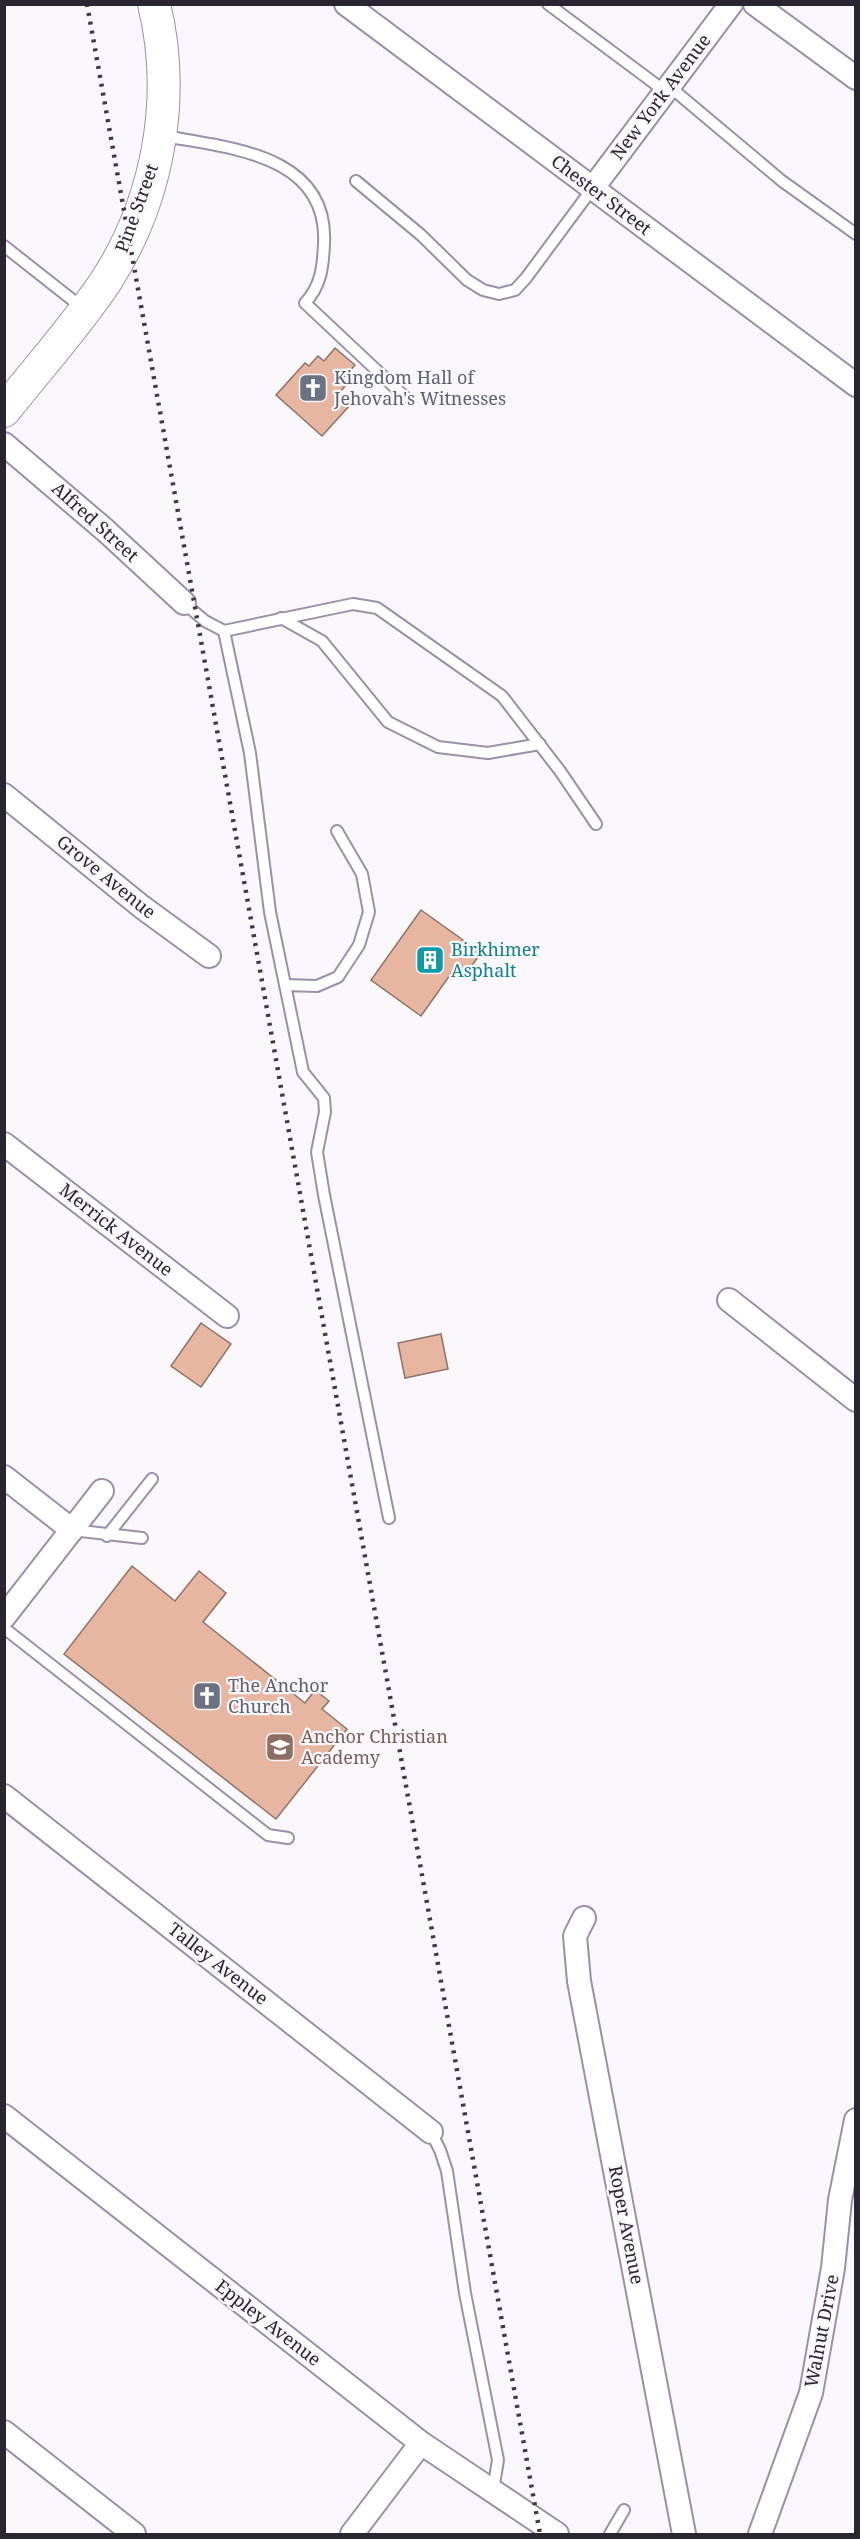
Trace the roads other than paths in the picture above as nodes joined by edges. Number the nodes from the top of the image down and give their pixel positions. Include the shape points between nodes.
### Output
1 (154, 4) edge
2 (346, 4) edge
3 (548, 4) edge
4 (730, 4) edge
5 (755, 4) edge
6 (855, 78) edge
7 (666, 89) junction
8 (161, 135) junction
9 (356, 181) dead end
10 (592, 189) junction
11 (855, 234) edge
12 (4, 246) edge
13 (84, 309) junction
14 (855, 385) edge
15 (405, 397) dead end
16 (4, 411) edge
17 (4, 444) edge
18 (184, 603) joint
19 (281, 618) junction
20 (224, 631) junction
21 (540, 744) junction
22 (4, 795) edge
23 (596, 824) dead end
24 (337, 831) dead end
25 (209, 956) dead end
26 (285, 985) junction
27 (4, 1144) edge
28 (729, 1300) dead end
29 (227, 1316) dead end
30 (855, 1401) edge
31 (4, 1477) edge
32 (152, 1479) dead end
33 (102, 1491) dead end
34 (389, 1518) dead end
35 (72, 1530) junction
36 (107, 1536) junction
37 (142, 1539) dead end
38 (4, 1617) edge
39 (4, 1628) edge
40 (4, 1796) edge
41 (288, 1838) dead end
42 (584, 1918) dead end
43 (4, 2116) edge
44 (855, 2120) edge
45 (431, 2132) joint
46 (4, 2432) edge
47 (421, 2443) junction
48 (493, 2490) junction
49 (624, 2510) dead end
50 (134, 2535) edge
51 (352, 2535) edge
52 (557, 2535) edge
53 (610, 2535) edge
54 (684, 2535) edge
55 (760, 2535) edge

1 - 8 main road, Pine Street via 165,77
2 - 10 street, Chester Street
3 - 7 lane
4 - 7 street, New York Avenue
5 - 6 street
7 - 10 street, New York Avenue
7 - 11 lane via 676,92 782,181
8 - 13 main road, Pine Street via 152,176 128,241
8 - 15 lane via 262,157 303,181 316,200 325,228 323,267 314,293 304,303
9 - 10 lane via 467,280 498,294 515,290 526,278
10 - 14 street, Chester Street
12 - 13 lane
13 - 16 main road, Pine Street
17 - 18 street, Alfred Street
18 - 20 lane
19 - 20 lane
19 - 21 lane via 322,641 388,722 438,747 488,753
19 - 21 lane via 352,604 377,608 502,696
20 - 26 lane via 250,753 270,912
21 - 23 lane
22 - 25 street, Grove Avenue
24 - 26 lane via 362,874 369,912 359,945 338,977 317,986
26 - 34 lane via 303,1072 324,1098 317,1152
27 - 29 street, Merrick Avenue
28 - 30 street
31 - 35 street
32 - 36 lane
33 - 35 street
35 - 36 lane
35 - 38 street
36 - 37 lane
39 - 41 lane via 268,1835
40 - 45 street, Talley Avenue
42 - 54 street, Roper Avenue via 575,1936 579,1981
43 - 47 street, Eppley Avenue
44 - 55 street, Walnut Drive via 811,2393
45 - 48 lane via 447,2170 465,2293 498,2460
46 - 50 street
47 - 48 street, Eppley Avenue
47 - 51 street
48 - 52 street, Eppley Avenue
49 - 53 lane

